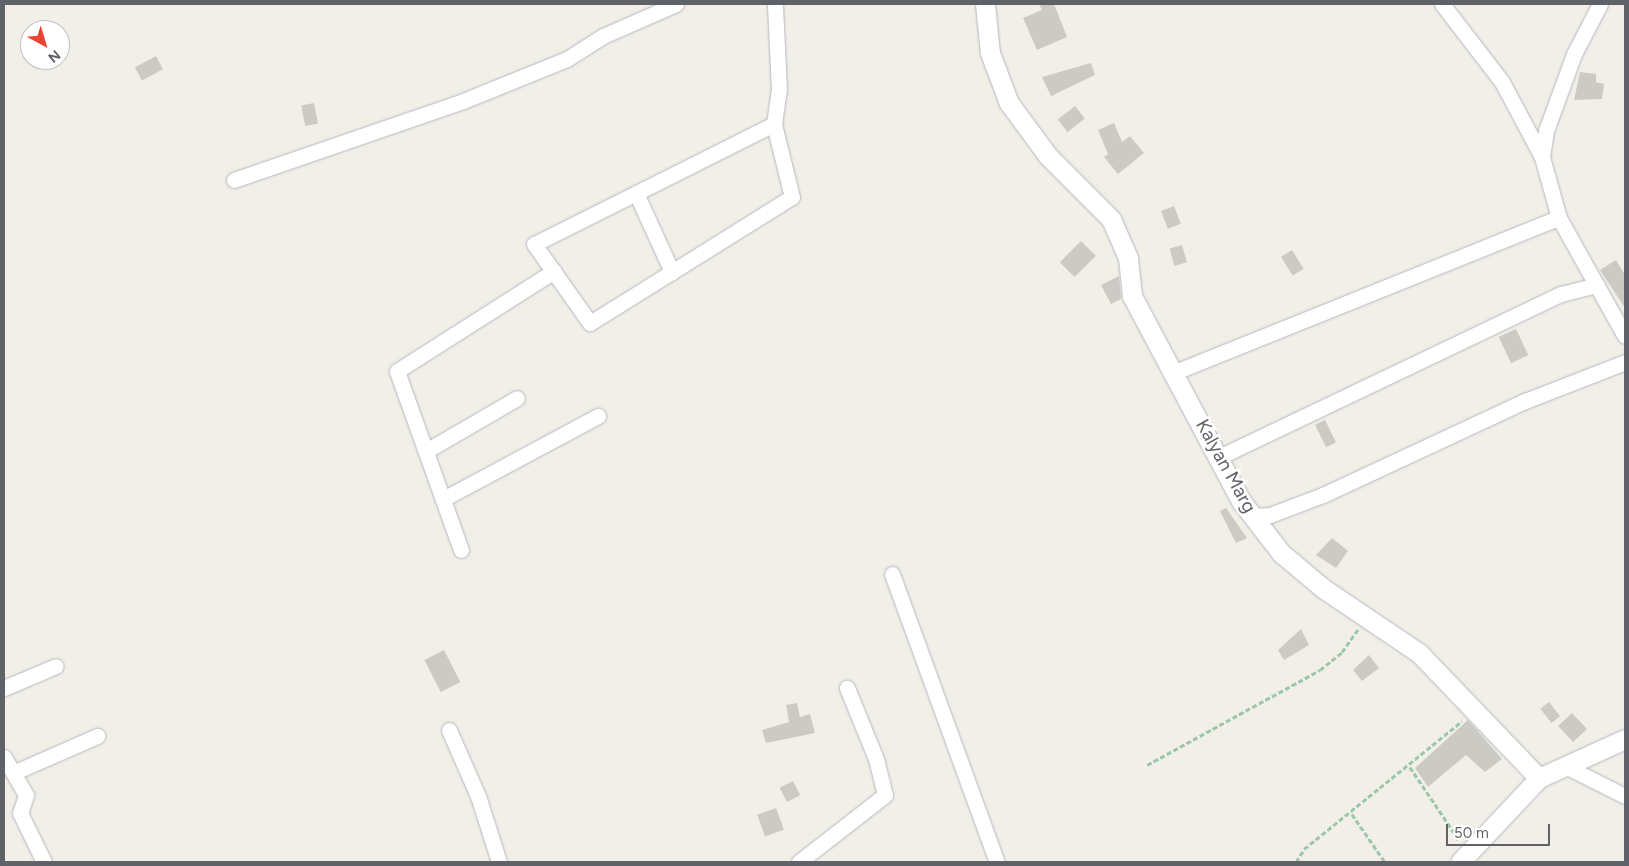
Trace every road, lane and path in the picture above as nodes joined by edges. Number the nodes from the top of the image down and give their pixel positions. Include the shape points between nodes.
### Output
1 (676, 4) edge
2 (775, 4) edge
3 (985, 4) edge
4 (1442, 4) edge
5 (1600, 4) edge
6 (774, 124) junction
7 (1542, 157) junction
8 (234, 180) dead end
9 (636, 193) junction
10 (1559, 218) junction
11 (554, 271) junction
12 (672, 272) junction
13 (1597, 285) junction
14 (1625, 336) edge
15 (1625, 362) edge
16 (1175, 372) junction
17 (517, 398) dead end
18 (598, 416) dead end
19 (426, 451) junction
20 (1219, 457) junction
21 (443, 499) junction
22 (1252, 516) junction
23 (461, 550) dead end
24 (892, 574) dead end
25 (1366, 618) junction
26 (56, 666) dead end
27 (4, 688) edge
28 (847, 688) dead end
29 (1475, 710) junction
30 (449, 730) dead end
31 (97, 736) dead end
32 (1625, 739) edge
33 (4, 757) edge
34 (1147, 765) dead end
35 (1566, 766) junction
36 (1410, 767) junction
37 (15, 772) junction
38 (1539, 778) junction
39 (1625, 796) edge
40 (1352, 814) junction
41 (1464, 857) edge
42 (44, 862) edge
43 (499, 862) edge
44 (799, 862) edge
45 (997, 862) edge
46 (1296, 862) edge
47 (1385, 862) edge

1 - 8 street via 603,36 567,59 463,101
2 - 6 street via 779,90
3 - 16 street, Kalyan Marg via 990,53 1009,103 1048,156 1111,219 1128,258 1132,296
4 - 7 street via 1502,82
5 - 7 street via 1574,54 1546,131
6 - 9 street
6 - 12 street via 792,198
7 - 10 street
9 - 11 street via 534,244
9 - 12 street
10 - 13 street
10 - 16 street
11 - 12 street via 590,323
11 - 19 street via 396,371
13 - 14 street
13 - 20 street via 1561,294
15 - 22 street via 1525,401 1324,495 1270,515
16 - 20 street, Kalyan Marg
17 - 19 street
18 - 21 street
19 - 21 street
20 - 22 street, Kalyan Marg
21 - 23 street
22 - 25 street, Kalyan Marg via 1281,554
24 - 45 street
25 - 29 street, Kalyan Marg via 1419,653
25 - 34 path via 1342,652 1320,670
26 - 27 street
28 - 44 street via 876,759 885,795
29 - 36 path
29 - 38 street, Kalyan Marg
30 - 43 street via 478,796
31 - 37 street
32 - 35 street
33 - 37 street
35 - 38 street
35 - 39 street
36 - 40 path
36 - 41 path
37 - 42 street via 27,800 20,813 22,821
38 - 41 street
40 - 46 path via 1304,849
40 - 47 path

